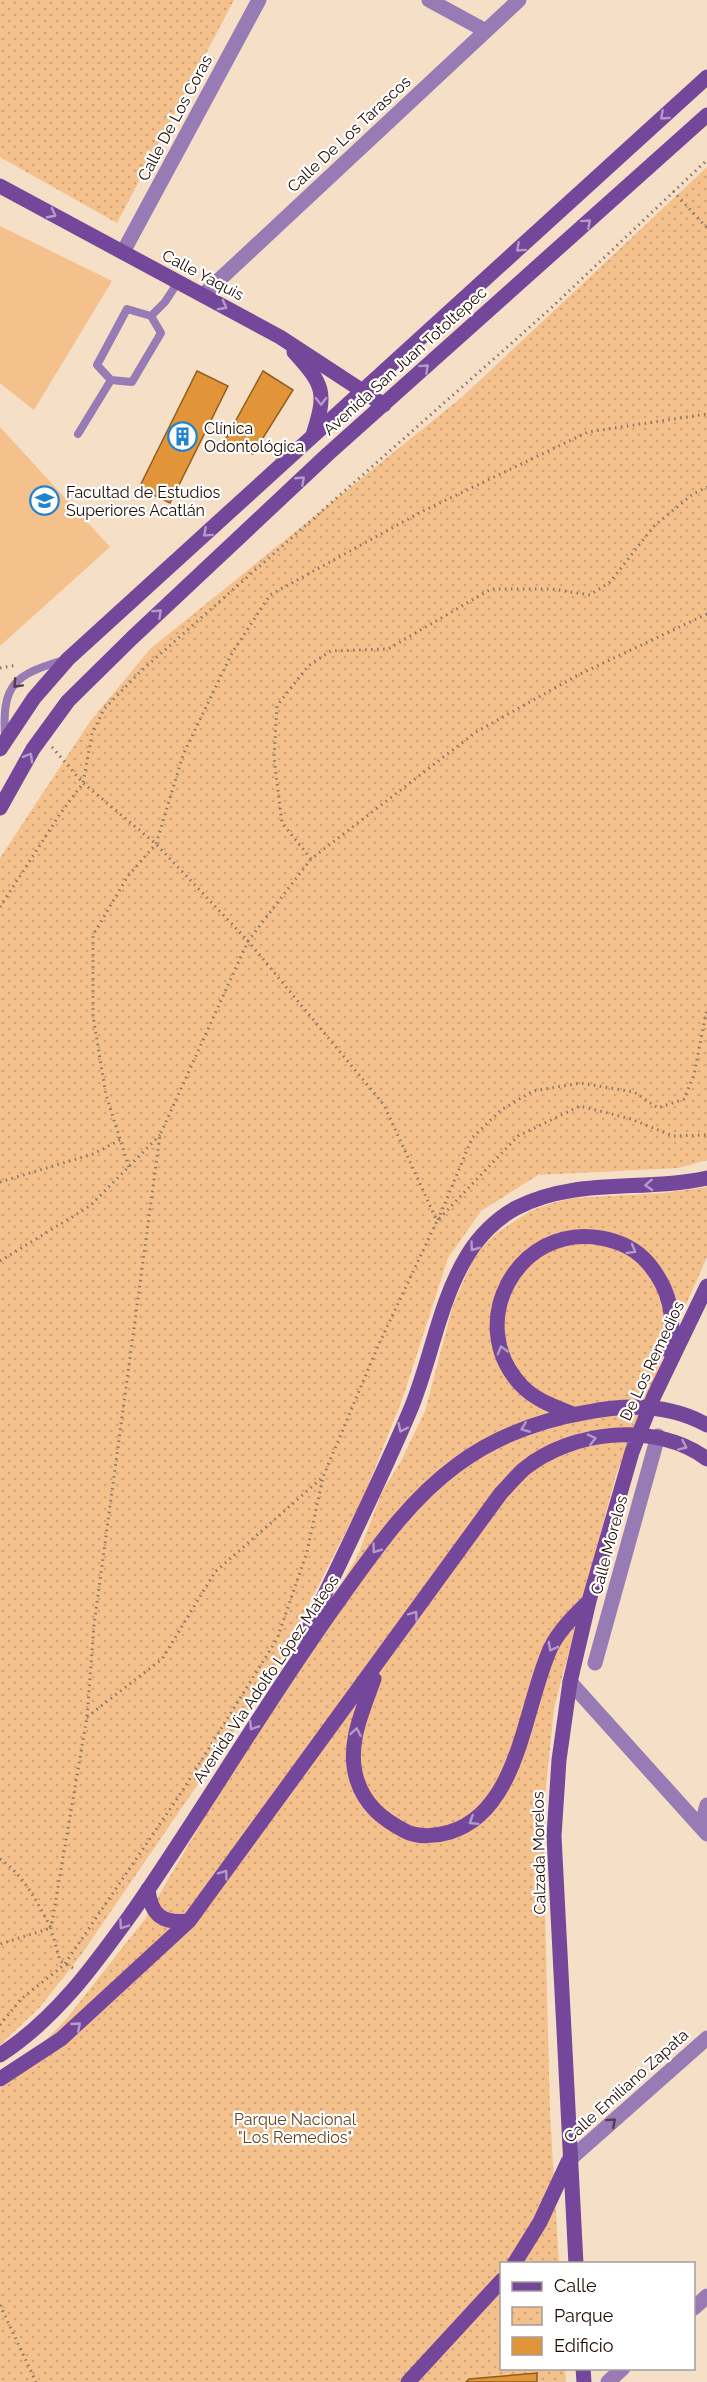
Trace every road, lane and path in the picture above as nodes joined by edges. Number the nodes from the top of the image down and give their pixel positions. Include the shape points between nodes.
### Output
1 (259, 0) edge
2 (429, 0) edge
3 (519, 0) edge
4 (486, 31) junction
5 (707, 77) edge
6 (707, 116) edge
7 (707, 160) edge
8 (0, 186) edge
9 (673, 191) junction
10 (707, 228) edge
11 (123, 252) junction
12 (178, 282) junction
13 (203, 295) junction
14 (151, 316) junction
15 (280, 337) junction
16 (111, 380) junction
17 (362, 392) junction
18 (384, 405) junction
19 (707, 414) edge
20 (78, 434) dead end
21 (313, 437) junction
22 (707, 487) edge
23 (707, 614) edge
24 (68, 659) junction
25 (43, 736) junction
26 (3, 744) edge
27 (83, 783) junction
28 (0, 808) edge
29 (156, 844) junction
30 (311, 859) junction
31 (0, 907) edge
32 (248, 941) junction
33 (707, 1008) edge
34 (160, 1135) junction
35 (707, 1135) edge
36 (122, 1139) junction
37 (129, 1167) junction
38 (707, 1178) edge
39 (0, 1182) edge
40 (437, 1221) junction
41 (0, 1260) edge
42 (707, 1286) edge
43 (666, 1370) junction
44 (573, 1414) junction
45 (707, 1425) edge
46 (658, 1436) junction
47 (632, 1452) joint
48 (707, 1459) edge
49 (323, 1477) junction
50 (588, 1601) junction
51 (380, 1662) junction
52 (595, 1663) dead end
53 (290, 1669) junction
54 (570, 1682) junction
55 (87, 1717) junction
56 (707, 1804) edge
57 (704, 1830) edge
58 (0, 1859) edge
59 (148, 1889) junction
60 (189, 1921) junction
61 (51, 1928) junction
62 (0, 1944) edge
63 (64, 1965) junction
64 (88, 1974) junction
65 (0, 2025) edge
66 (707, 2038) edge
67 (0, 2055) edge
68 (0, 2079) edge
69 (568, 2161) junction
70 (515, 2262) edge
71 (576, 2262) edge
72 (500, 2282) edge
73 (707, 2296) edge
74 (0, 2305) edge
75 (695, 2306) edge
76 (621, 2370) edge
77 (36, 2382) edge
78 (408, 2382) edge
79 (608, 2382) edge

1 - 11 street, Calle De Los Coras
2 - 4 street
3 - 4 street, Calle De Los Tarascos
4 - 13 street, Calle De Los Tarascos
5 -> 17 main road, Avenida San Juan Totoltepec
18 -> 6 main road, Avenida San Juan Totoltepec
7 - 9 path
8 -> 11 main road, Calle Yaquis
9 - 10 path
9 - 27 path via 549,310 140,672 104,709 92,734
11 - 12 main road, Calle Yaquis
12 - 13 main road, Calle Yaquis
12 - 14 lane
13 -> 15 main road, Calle Yaquis
14 - 16 lane via 160,333 132,382
14 - 16 lane via 127,309 97,365
15 - 17 main road, Calle Yaquis
15 -> 21 main road via 320,386 322,407
16 - 20 lane
17 - 18 main road, Calle Yaquis
17 - 21 main road, Avenida San Juan Totoltepec
25 -> 18 main road, Avenida San Juan Totoltepec via 68,701 132,638
19 - 29 path via 588,432 421,512 270,595 232,653 183,754
21 -> 24 main road, Avenida San Juan Totoltepec
22 - 30 path via 654,526 610,582 590,595 552,589 491,589 388,649 331,651 308,666 277,706 274,758 282,823
23 - 30 path via 578,675 476,732
24 - 26 main road, Avenida San Juan Totoltepec via 34,698
24 -> 26 lane via 31,672 8,694
25 - 27 path
28 -> 25 main road, Avenida San Juan Totoltepec
27 - 29 path
27 - 31 path
29 - 32 path
29 - 36 path via 128,876 93,935 93,1016 106,1095
30 - 32 path
32 - 34 path
32 - 40 path via 384,1105
33 - 40 path via 694,1075 684,1099 658,1108 634,1092 580,1083 533,1091 501,1110 472,1138
34 - 37 path
34 - 55 path via 94,1625
35 - 40 path via 673,1136 631,1119 580,1106 518,1136
36 - 37 path
36 - 39 path via 93,1154
37 - 41 path via 90,1206
38 -> 53 main road via 680,1184 578,1188 546,1195 514,1209 487,1230 468,1255 447,1297 410,1412
40 - 49 path via 378,1346
42 - 43 main road, De Los Remedios
44 -> 43 main road via 522,1386 505,1362 497,1334 499,1304 510,1276 530,1254 556,1240 586,1235 616,1241 641,1256 661,1278 671,1306 672,1336
43 - 47 main road, De Los Remedios
44 - 45 main road, Avenida Via Adolfo López Mateos via 622,1405 663,1409
44 -> 53 main road, Avenida Via Adolfo López Mateos via 529,1425 490,1443 423,1493 396,1522
46 -> 48 main road
51 -> 46 main road via 501,1493 524,1469 551,1453 616,1433
46 - 52 street, Calle Morelos
47 - 50 main road, Calzada Morelos
49 - 55 path via 214,1572 162,1659
49 - 63 path via 306,1552 277,1639 181,1793
50 -> 51 main road via 552,1644 500,1792 484,1814 462,1828 436,1836 409,1833 383,1819 362,1796 351,1764 357,1725
50 - 54 main road, Calzada Morelos
60 -> 51 main road
53 -> 59 main road, Avenida Via Adolfo López Mateos
54 - 57 street
54 - 69 main road, Calzada Morelos via 554,1836
55 - 61 path
56 - 57 street
58 - 61 path via 10,1865 31,1891
59 - 60 main road via 150,1904 159,1917 174,1923
59 -> 64 main road, Avenida Via Adolfo López Mateos
68 -> 60 main road via 61,2039
61 - 62 path
61 - 63 path
63 - 64 path
63 - 65 path via 21,1999
64 - 67 main road, Avenida Via Adolfo López Mateos via 47,2018
69 -> 66 street, Calle Emiliano Zapata
69 - 70 main road via 540,2222
69 - 71 main road, Calzada Morelos
72 - 78 main road
73 - 75 street
74 - 77 path
76 - 79 street

